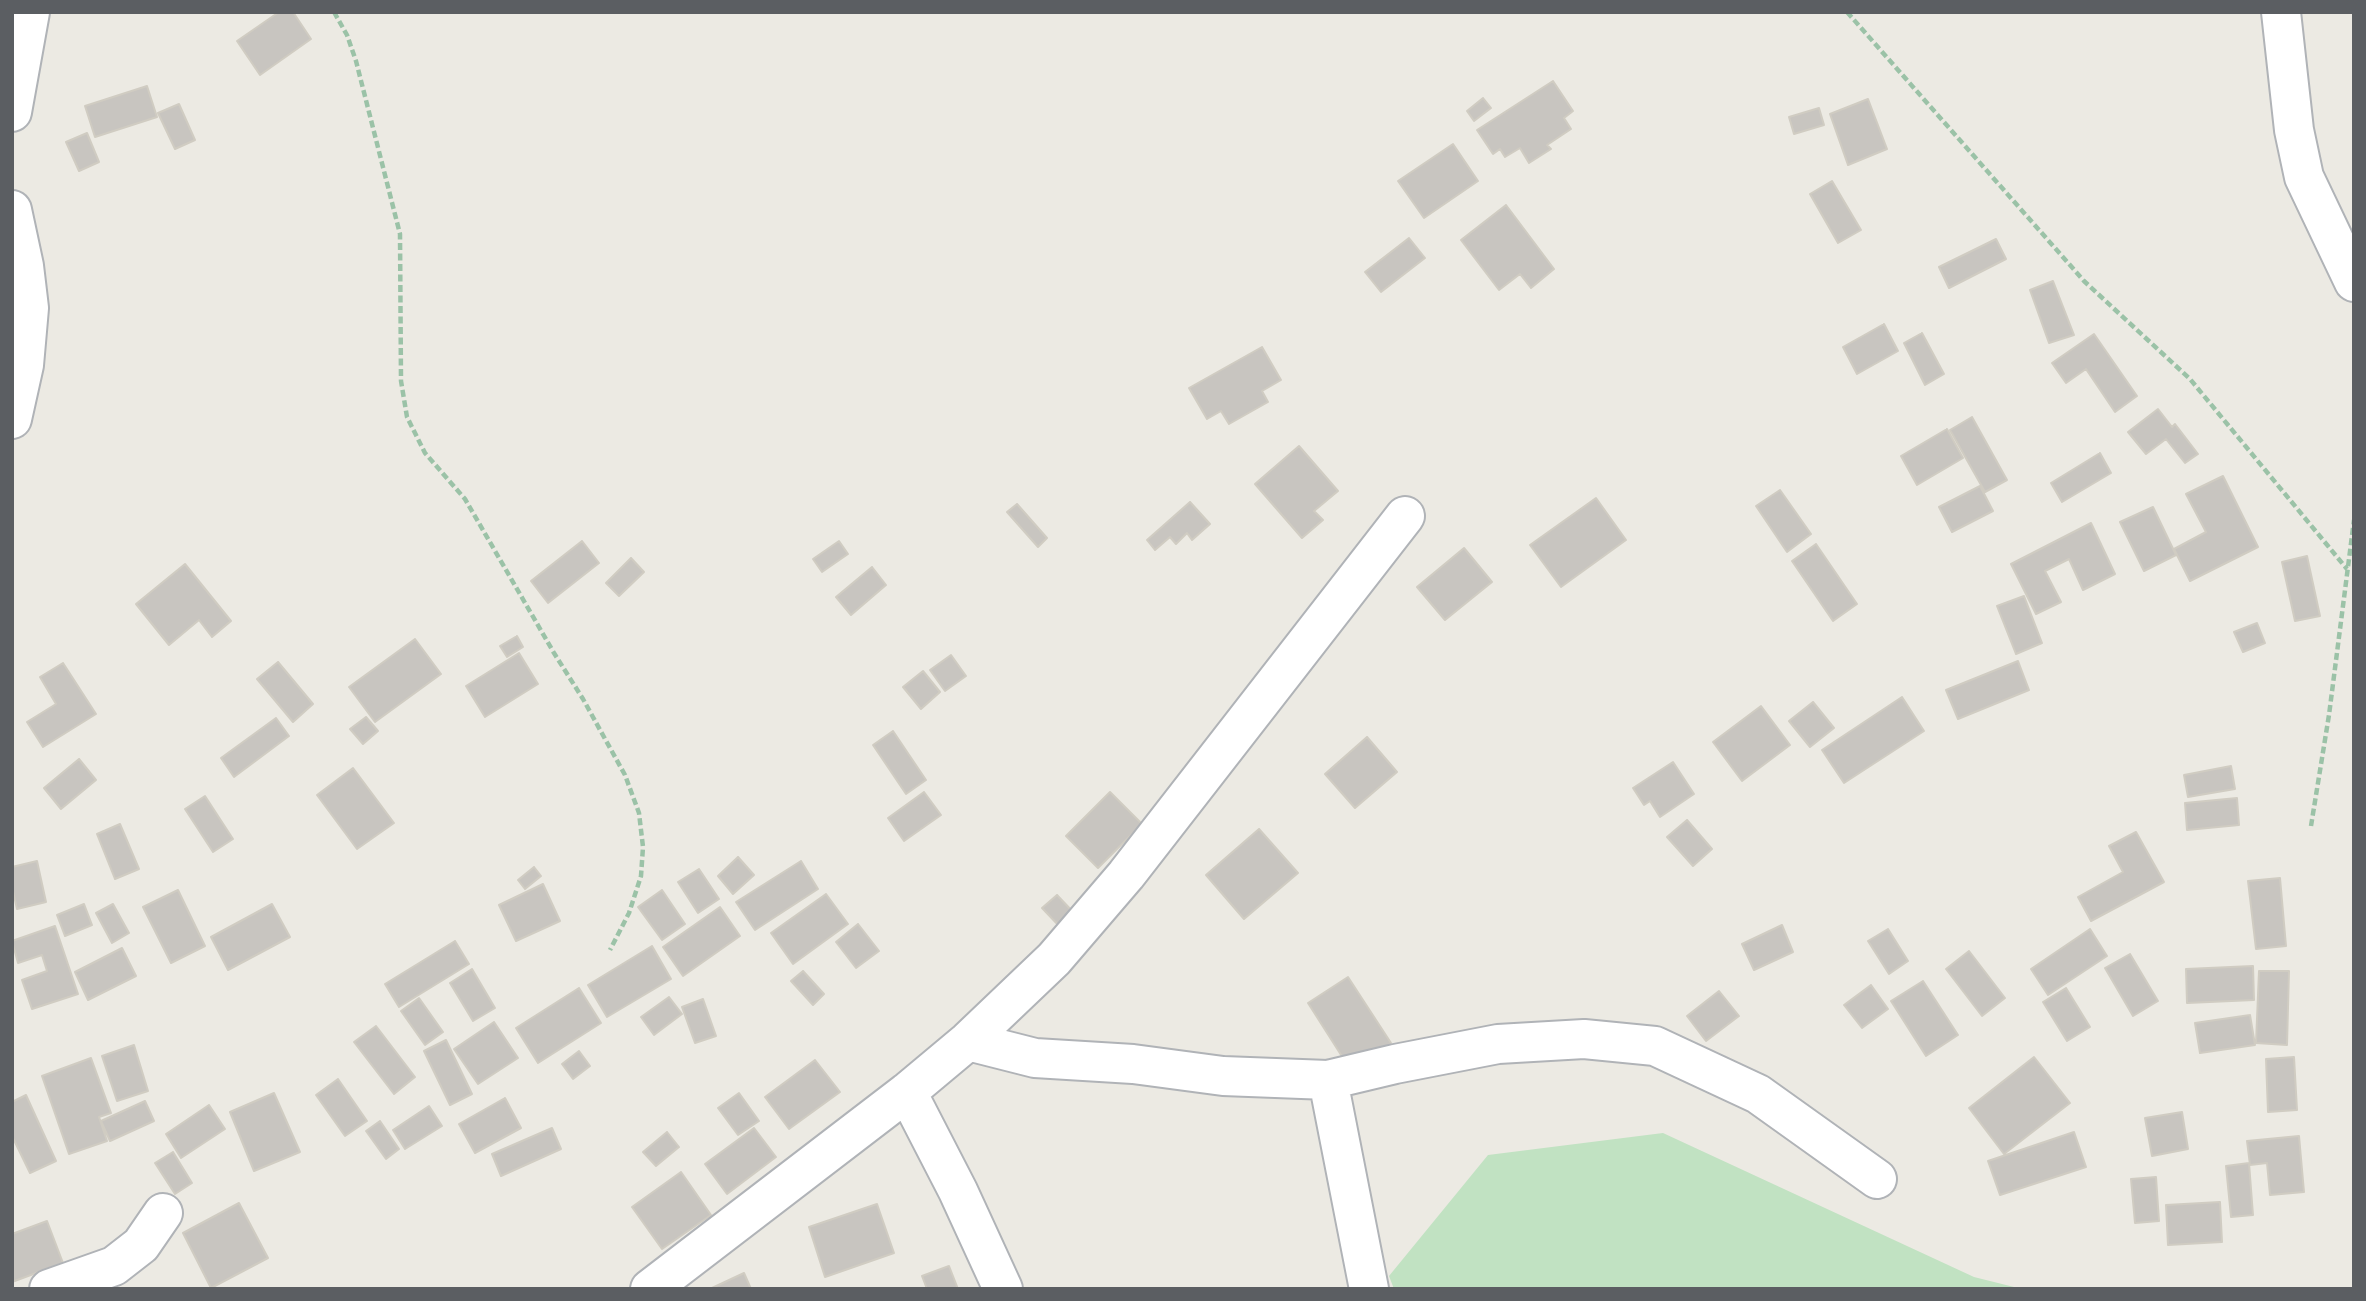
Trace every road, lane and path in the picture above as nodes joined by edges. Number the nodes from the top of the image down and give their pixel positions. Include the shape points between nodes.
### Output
1 (30, 12) edge
2 (334, 12) edge
3 (1847, 12) edge
4 (2281, 12) edge
5 (12, 111) edge
6 (12, 210) edge
7 (18, 279) edge
8 (2354, 282) edge
9 (12, 419) edge
10 (1405, 516) dead end
11 (2354, 520) edge
12 (2347, 569) junction
13 (2311, 826) dead end
14 (610, 950) dead end
15 (968, 1041) junction
16 (1328, 1080) junction
17 (907, 1092) junction
18 (1877, 1179) dead end
19 (163, 1213) dead end
20 (49, 1289) edge
21 (650, 1289) edge
22 (1003, 1289) edge
23 (1369, 1289) edge

1 - 5 street
2 - 14 path via 356,61 400,234 401,381 407,417 425,453 465,499 583,699 625,775 639,813 641,876
3 - 12 path via 2084,281 2190,379
4 - 8 street via 2304,177
6 - 7 street
7 - 9 street via 29,308 24,365
10 - 15 street via 1126,875 1054,959
11 - 12 path
12 - 13 path
15 - 16 street via 1035,1058 1223,1076
15 - 17 street
16 - 18 street via 1498,1044 1584,1039 1655,1046 1758,1094
16 - 23 street
17 - 21 street
17 - 22 street
19 - 20 street via 141,1245 114,1266

